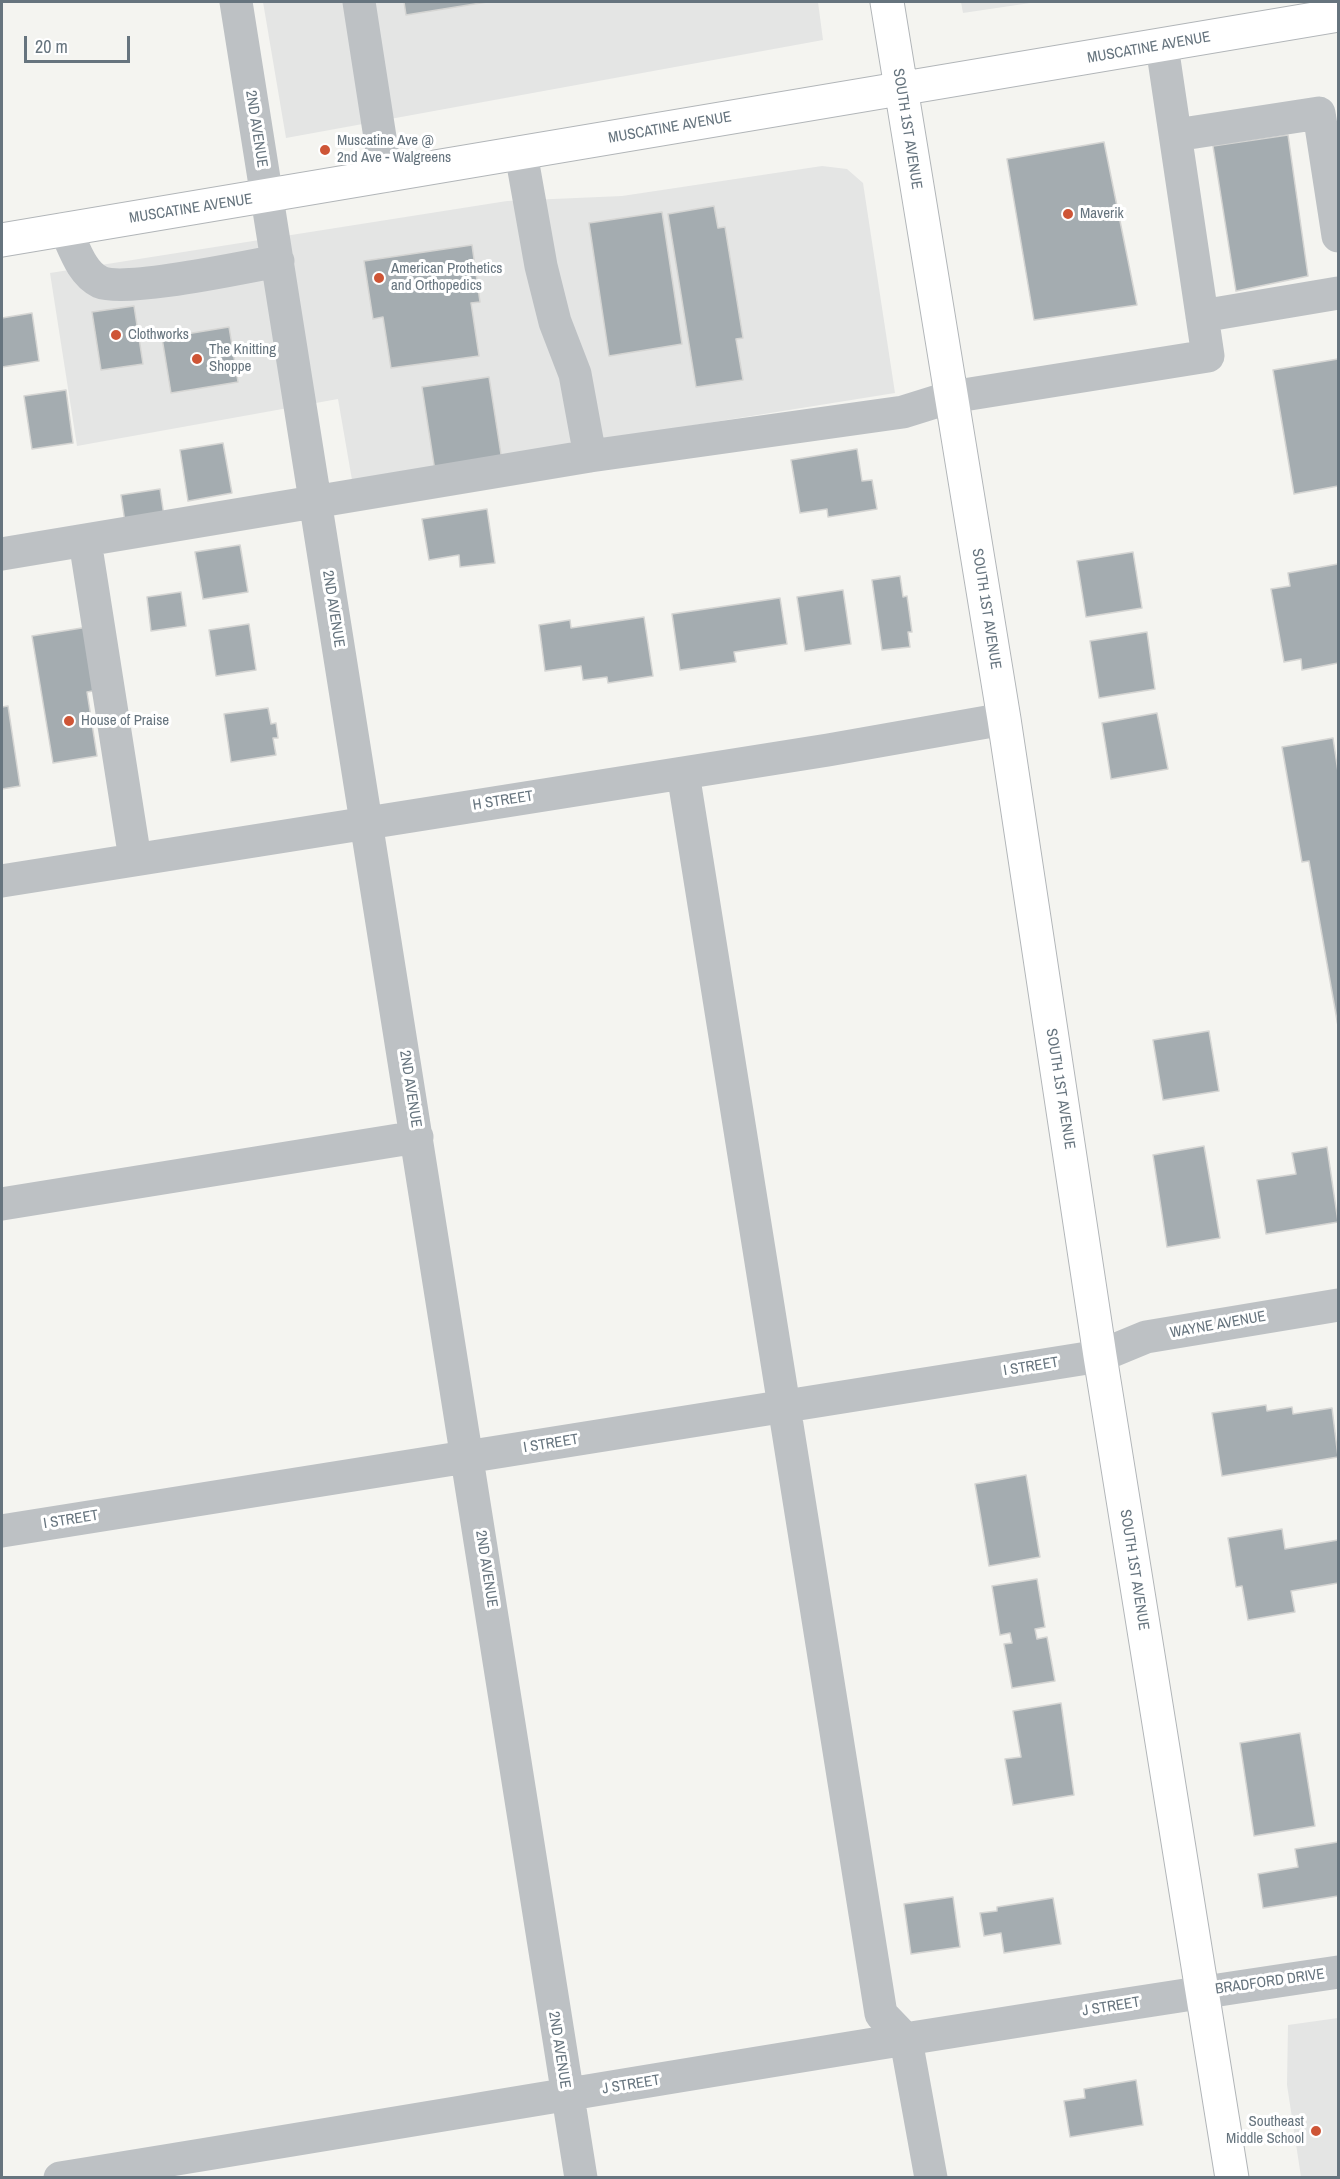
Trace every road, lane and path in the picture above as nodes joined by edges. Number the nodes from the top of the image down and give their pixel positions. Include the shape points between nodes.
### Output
1 (236, 2) edge
2 (359, 2) edge
3 (887, 2) edge
4 (1338, 15) edge
5 (1162, 46) junction
6 (901, 88) junction
7 (1176, 135) junction
8 (521, 153) junction
9 (386, 176) junction
10 (267, 196) junction
11 (65, 229) junction
12 (1338, 236) edge
13 (2, 240) edge
14 (278, 261) junction
15 (1338, 293) edge
16 (1202, 316) junction
17 (951, 397) junction
18 (590, 456) junction
19 (316, 501) junction
20 (85, 541) junction
21 (2, 554) edge
22 (1004, 719) junction
23 (683, 773) junction
24 (367, 823) junction
25 (135, 859) junction
26 (2, 881) edge
27 (417, 1137) junction
28 (2, 1204) edge
29 (1338, 1305) edge
30 (1100, 1356) junction
31 (784, 1406) junction
32 (468, 1457) junction
33 (2, 1531) edge
34 (1338, 1972) edge
35 (1202, 1992) junction
36 (906, 2040) junction
37 (566, 2096) junction
38 (60, 2178) edge
39 (580, 2178) edge
40 (931, 2178) edge
41 (1232, 2178) edge

1 - 10 street, 2ND AVENUE
2 - 9 street
3 - 6 main road, SOUTH 1ST AVENUE
4 - 5 main road, MUSCATINE AVENUE
5 - 6 main road, MUSCATINE AVENUE
5 - 7 street
6 - 8 main road, MUSCATINE AVENUE
6 - 17 main road, SOUTH 1ST AVENUE
7 - 12 street via 1319,112
7 - 16 street
8 - 9 main road, MUSCATINE AVENUE
8 - 18 street via 541,266 555,322 575,374
9 - 10 main road, MUSCATINE AVENUE
10 - 11 main road, MUSCATINE AVENUE
10 - 14 street, 2ND AVENUE
11 - 13 main road, MUSCATINE AVENUE
11 - 14 street via 85,271 101,282 128,286
14 - 19 street, 2ND AVENUE
15 - 16 street
16 - 17 street via 1208,356
17 - 18 street via 903,412
17 - 22 main road, SOUTH 1ST AVENUE
18 - 19 street
19 - 20 street
19 - 24 street, 2ND AVENUE
20 - 21 street
20 - 25 street
22 - 23 street, H STREET
22 - 30 main road, SOUTH 1ST AVENUE
23 - 24 street, H STREET
23 - 31 street
24 - 25 street, H STREET
24 - 27 street, 2ND AVENUE
25 - 26 street, H STREET
27 - 28 street
27 - 32 street, 2ND AVENUE
29 - 30 street, WAYNE AVENUE via 1146,1337
30 - 31 street, I STREET
30 - 35 main road, SOUTH 1ST AVENUE
31 - 32 street, I STREET
31 - 36 street via 881,2014
32 - 33 street, I STREET
32 - 37 street, 2ND AVENUE
34 - 35 street, BRADFORD DRIVE
35 - 36 street, J STREET
35 - 41 main road, SOUTH 1ST AVENUE
36 - 37 street, J STREET
36 - 40 street
37 - 38 street, J STREET
37 - 39 street, 2ND AVENUE

